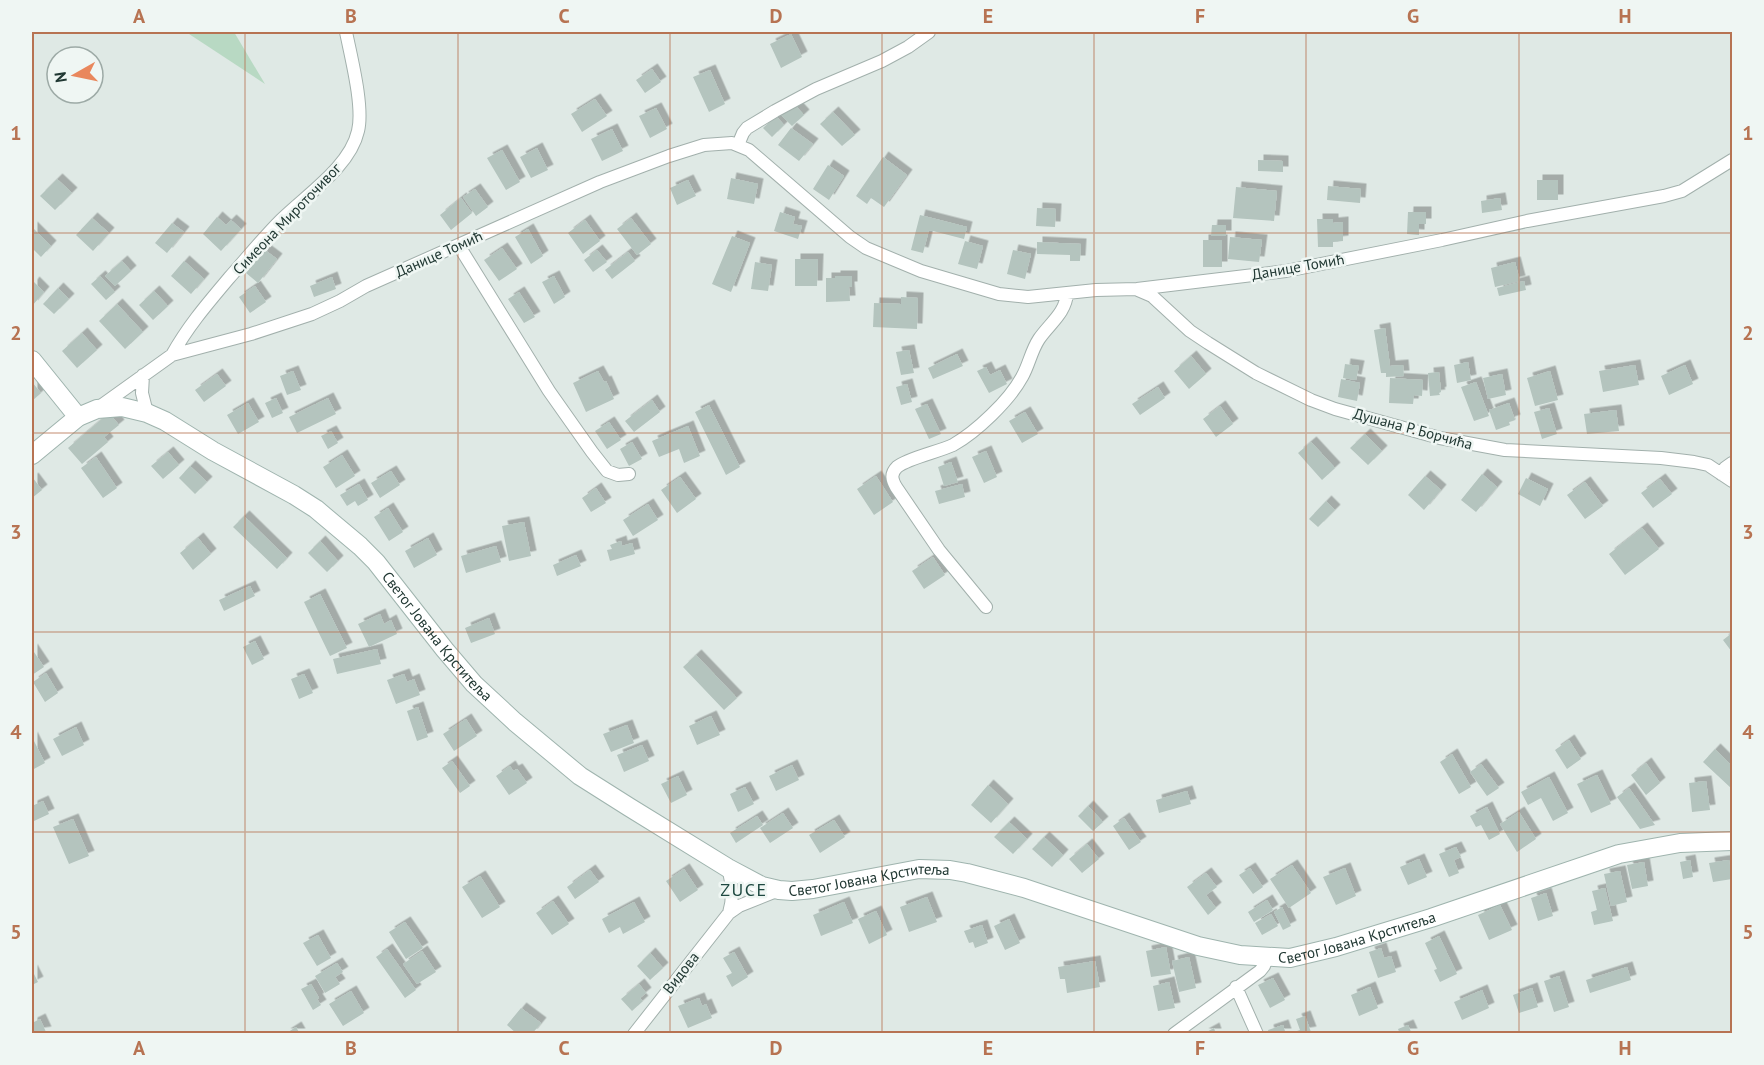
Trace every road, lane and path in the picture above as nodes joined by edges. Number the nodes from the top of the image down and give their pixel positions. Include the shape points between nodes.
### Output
1 (346, 32) edge
2 (928, 32) edge
3 (738, 145) junction
4 (1732, 160) edge
5 (459, 246) junction
6 (1168, 286) junction
7 (1137, 289) junction
8 (1067, 293) junction
9 (1168, 309) junction
10 (172, 355) junction
11 (32, 360) edge
12 (143, 375) junction
13 (97, 409) junction
14 (147, 413) junction
15 (78, 417) junction
16 (32, 455) edge
17 (1732, 463) edge
18 (629, 474) dead end
19 (1721, 474) junction
20 (1732, 481) edge
21 (986, 607) dead end
22 (1732, 841) edge
23 (728, 867) junction
24 (779, 890) junction
25 (729, 913) junction
26 (1267, 958) junction
27 (1236, 987) junction
28 (633, 1034) edge
29 (1174, 1034) edge
30 (1257, 1034) edge

1 - 10 street, Симеона Мироточивог via 360,112 355,142 344,159 239,267 191,323
2 - 3 street via 860,71 792,100 747,128
3 - 5 street, Данице Томић via 704,146 669,156 600,182
3 - 8 street, Данице Томић via 749,150 850,237 886,257 999,294 1028,297
4 - 6 street, Данице Томић via 1682,191 1664,196 1312,267
5 - 10 street, Данице Томић via 312,314
5 - 18 street via 549,391 592,452 608,471
6 - 7 street, Данице Томић
6 - 9 street
7 - 8 street, Данице Томић
7 - 9 street, Душана Р. Борчића
8 - 21 street via 1067,302 1034,346 1020,380 984,422 951,446 899,465 892,472 896,488 939,550
9 - 19 street, Душана Р. Борчића via 1199,337 1256,373 1335,409 1482,447 1672,459 1708,465
10 - 12 street, Данице Томић
11 - 15 street
12 - 13 street, Данице Томић
12 - 14 street
13 - 14 street, Светог Јована Крститеља via 122,407
13 - 15 street, Светог Јована Крститеља
14 - 23 street, Светог Јована Крститеља via 324,515 376,562 459,668 515,722 580,776
15 - 16 street, Светог Јована Крститеља
17 - 19 street
19 - 20 street, Душана Р. Борчића
22 - 26 street, Светог Јована Крститеља via 1680,843 1619,854 1344,945 1297,957
23 - 24 street, Светог Јована Крститеља via 762,886
23 - 25 street via 733,894
24 - 25 street, Видова
24 - 26 street, Светог Јована Крститеља via 813,889 919,868 950,870 1024,888 1198,946
25 - 28 street, Видова
26 - 27 street via 1260,971
27 - 29 street
27 - 30 street

